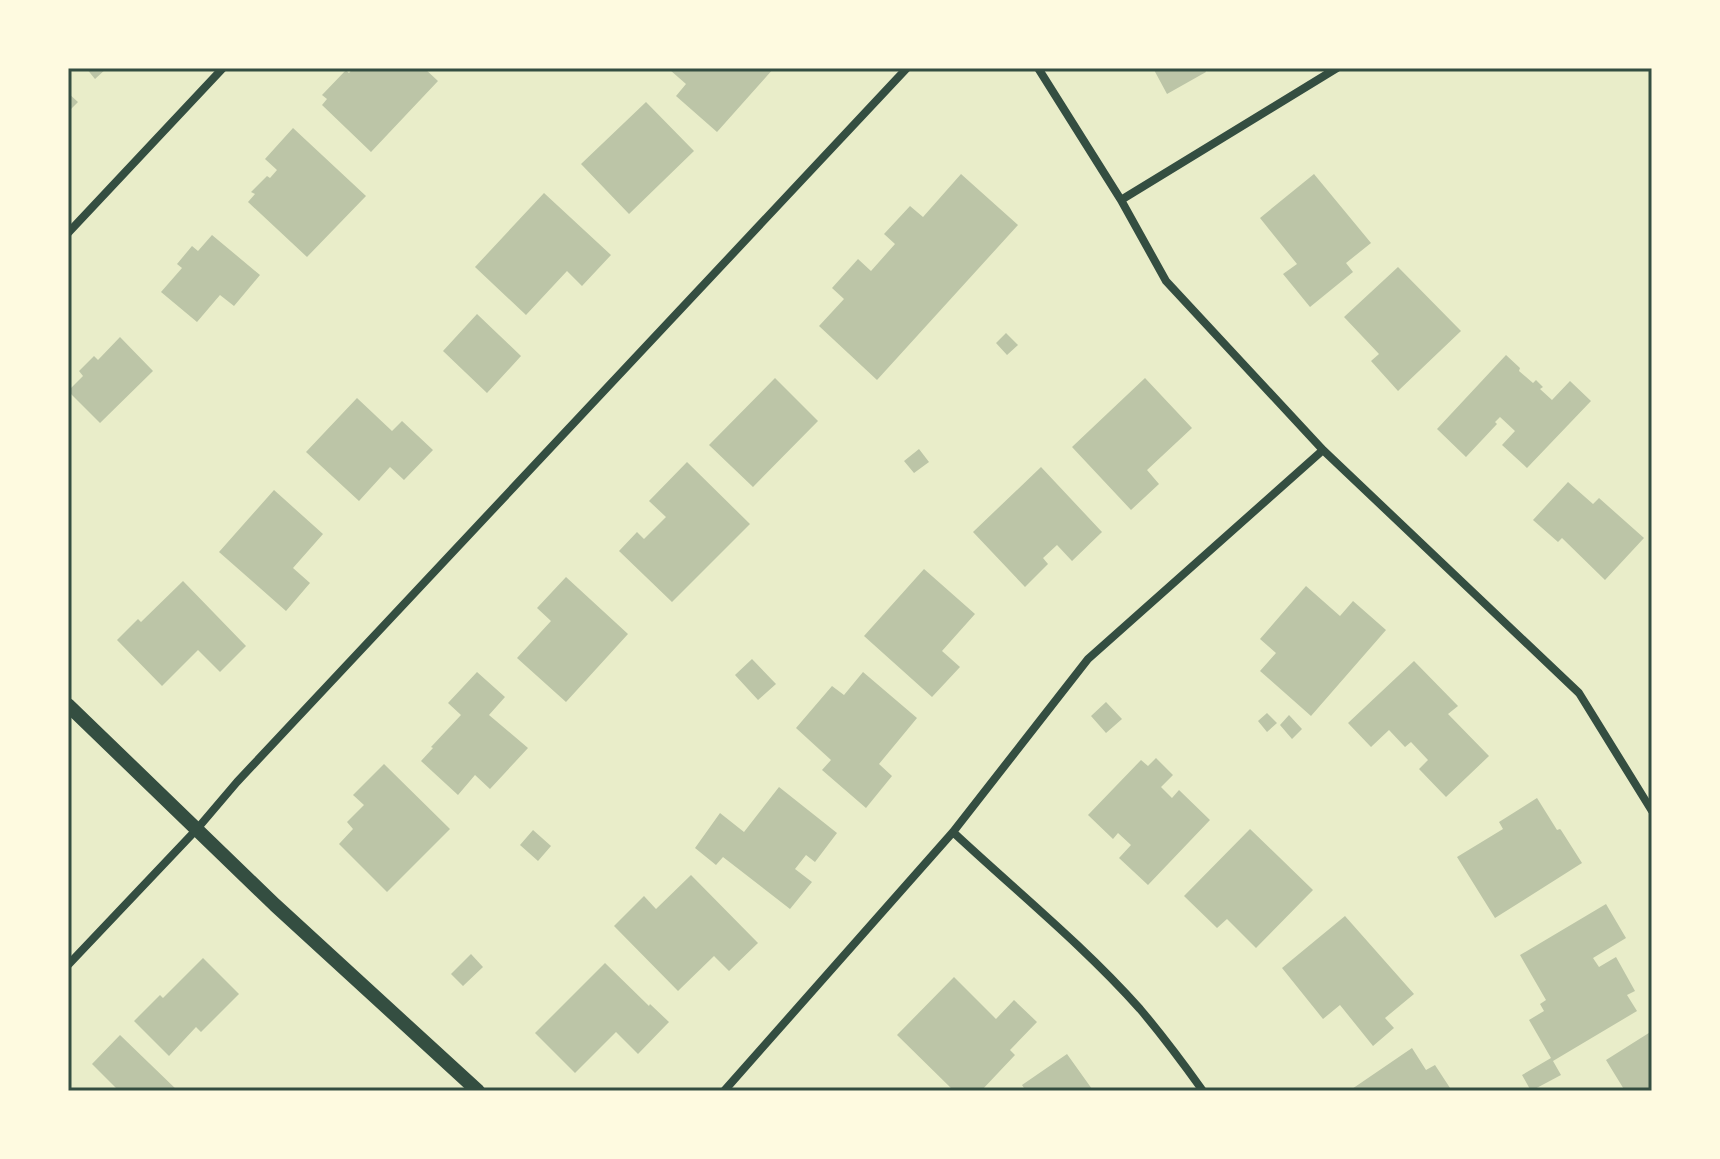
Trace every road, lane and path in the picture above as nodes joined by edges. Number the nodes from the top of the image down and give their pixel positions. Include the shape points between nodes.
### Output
1 (223, 68) edge
2 (907, 68) edge
3 (1038, 68) edge
4 (1337, 68) edge
5 (1121, 200) junction
6 (68, 233) edge
7 (1323, 450) junction
8 (68, 705) edge
9 (1652, 811) edge
10 (197, 829) junction
11 (953, 832) junction
12 (68, 965) edge
13 (478, 1091) edge
14 (724, 1091) edge
15 (1203, 1091) edge

1 - 6 street
2 - 10 street
3 - 5 street
4 - 5 street
5 - 7 street via 1166,281
7 - 9 street via 1579,693
7 - 11 street via 1088,659
8 - 10 street
10 - 12 street
10 - 13 street
11 - 14 street
11 - 15 street via 1139,1008

